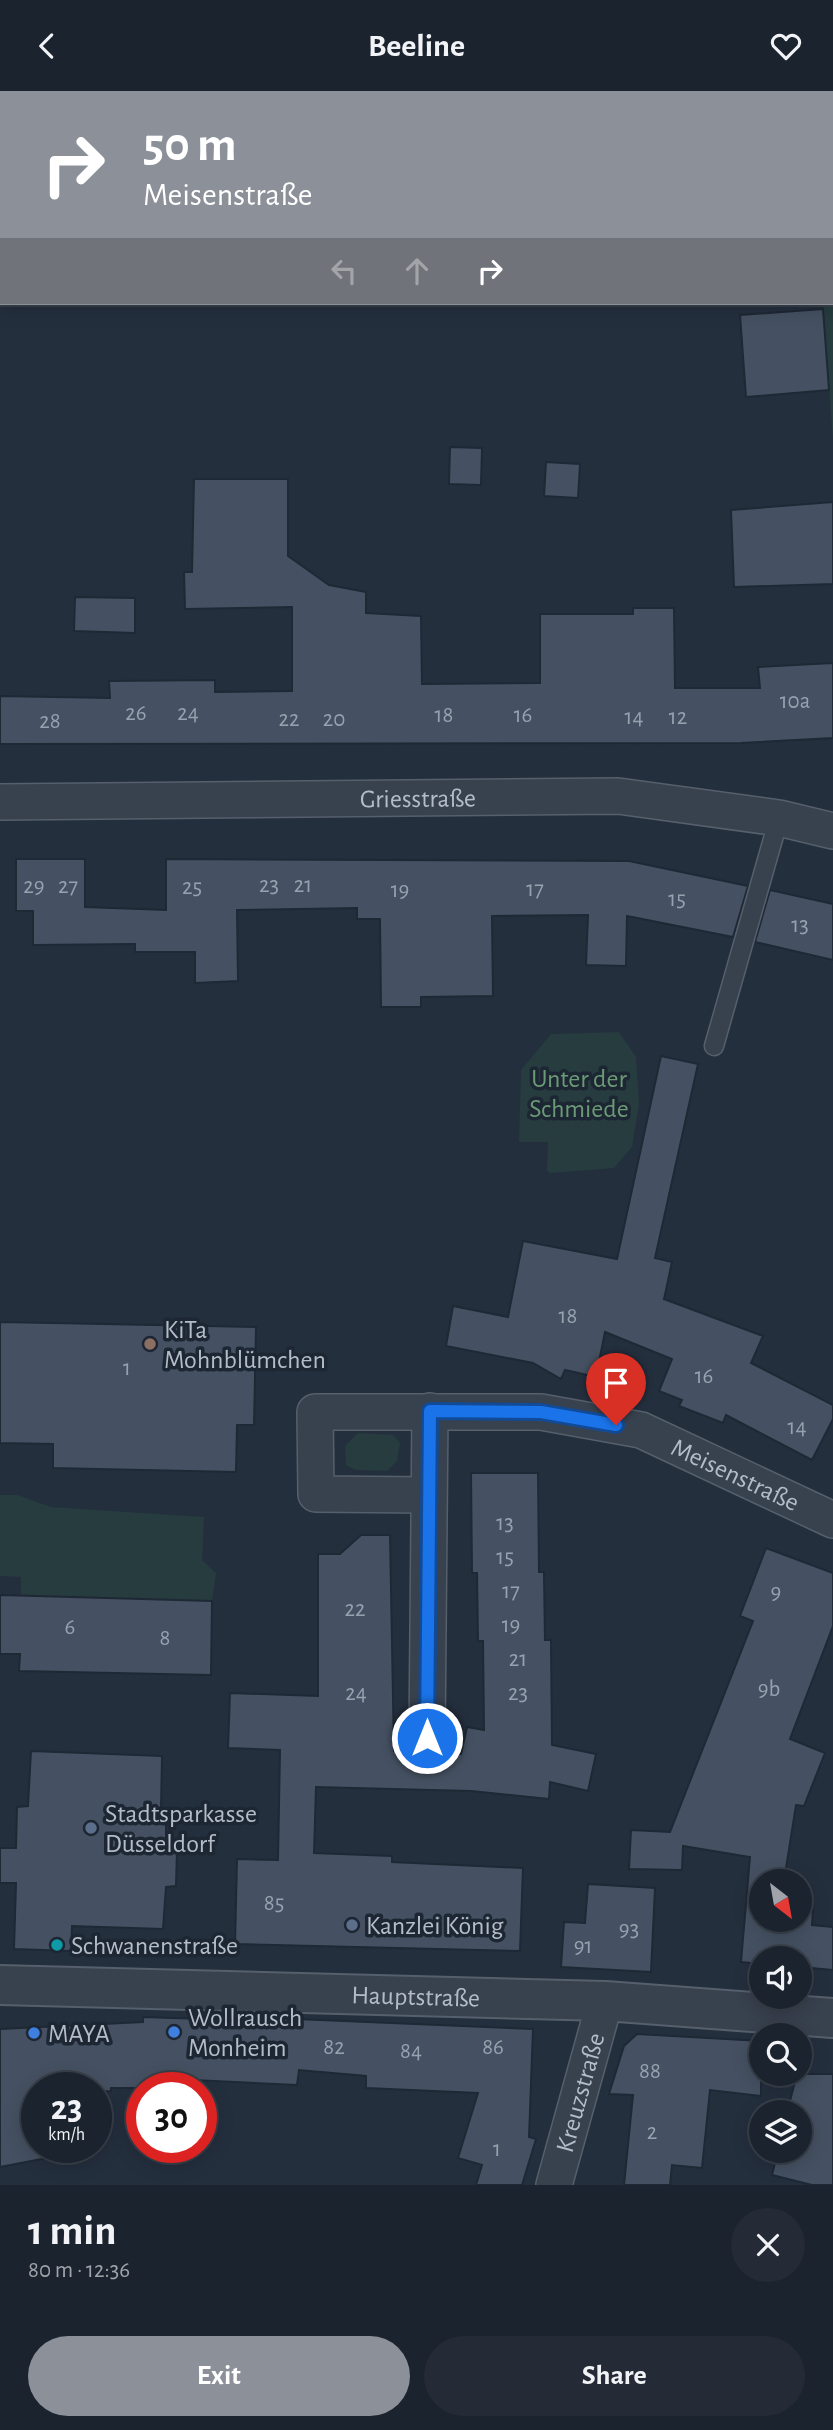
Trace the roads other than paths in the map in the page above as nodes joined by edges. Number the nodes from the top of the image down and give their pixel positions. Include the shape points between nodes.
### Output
1 (0, 802) edge
2 (779, 818) junction
3 (833, 831) edge
4 (714, 1046) dead end
5 (430, 1411) junction
6 (428, 1495) junction
7 (833, 1520) edge
8 (427, 1738) dead end
9 (0, 1985) edge
10 (605, 2001) junction
11 (833, 2018) edge
12 (554, 2185) edge

1 - 2 street, Griesstraße via 618,796
2 - 3 street, Griesstraße
2 - 4 lane
5 - 6 street
5 - 6 street, Meisenstraße via 315,1412 316,1494
5 - 7 street, Meisenstraße via 541,1412 641,1430
6 - 8 street
9 - 10 street, Hauptstraße
10 - 11 street, Hauptstraße
10 - 12 street, Kreuzstraße

